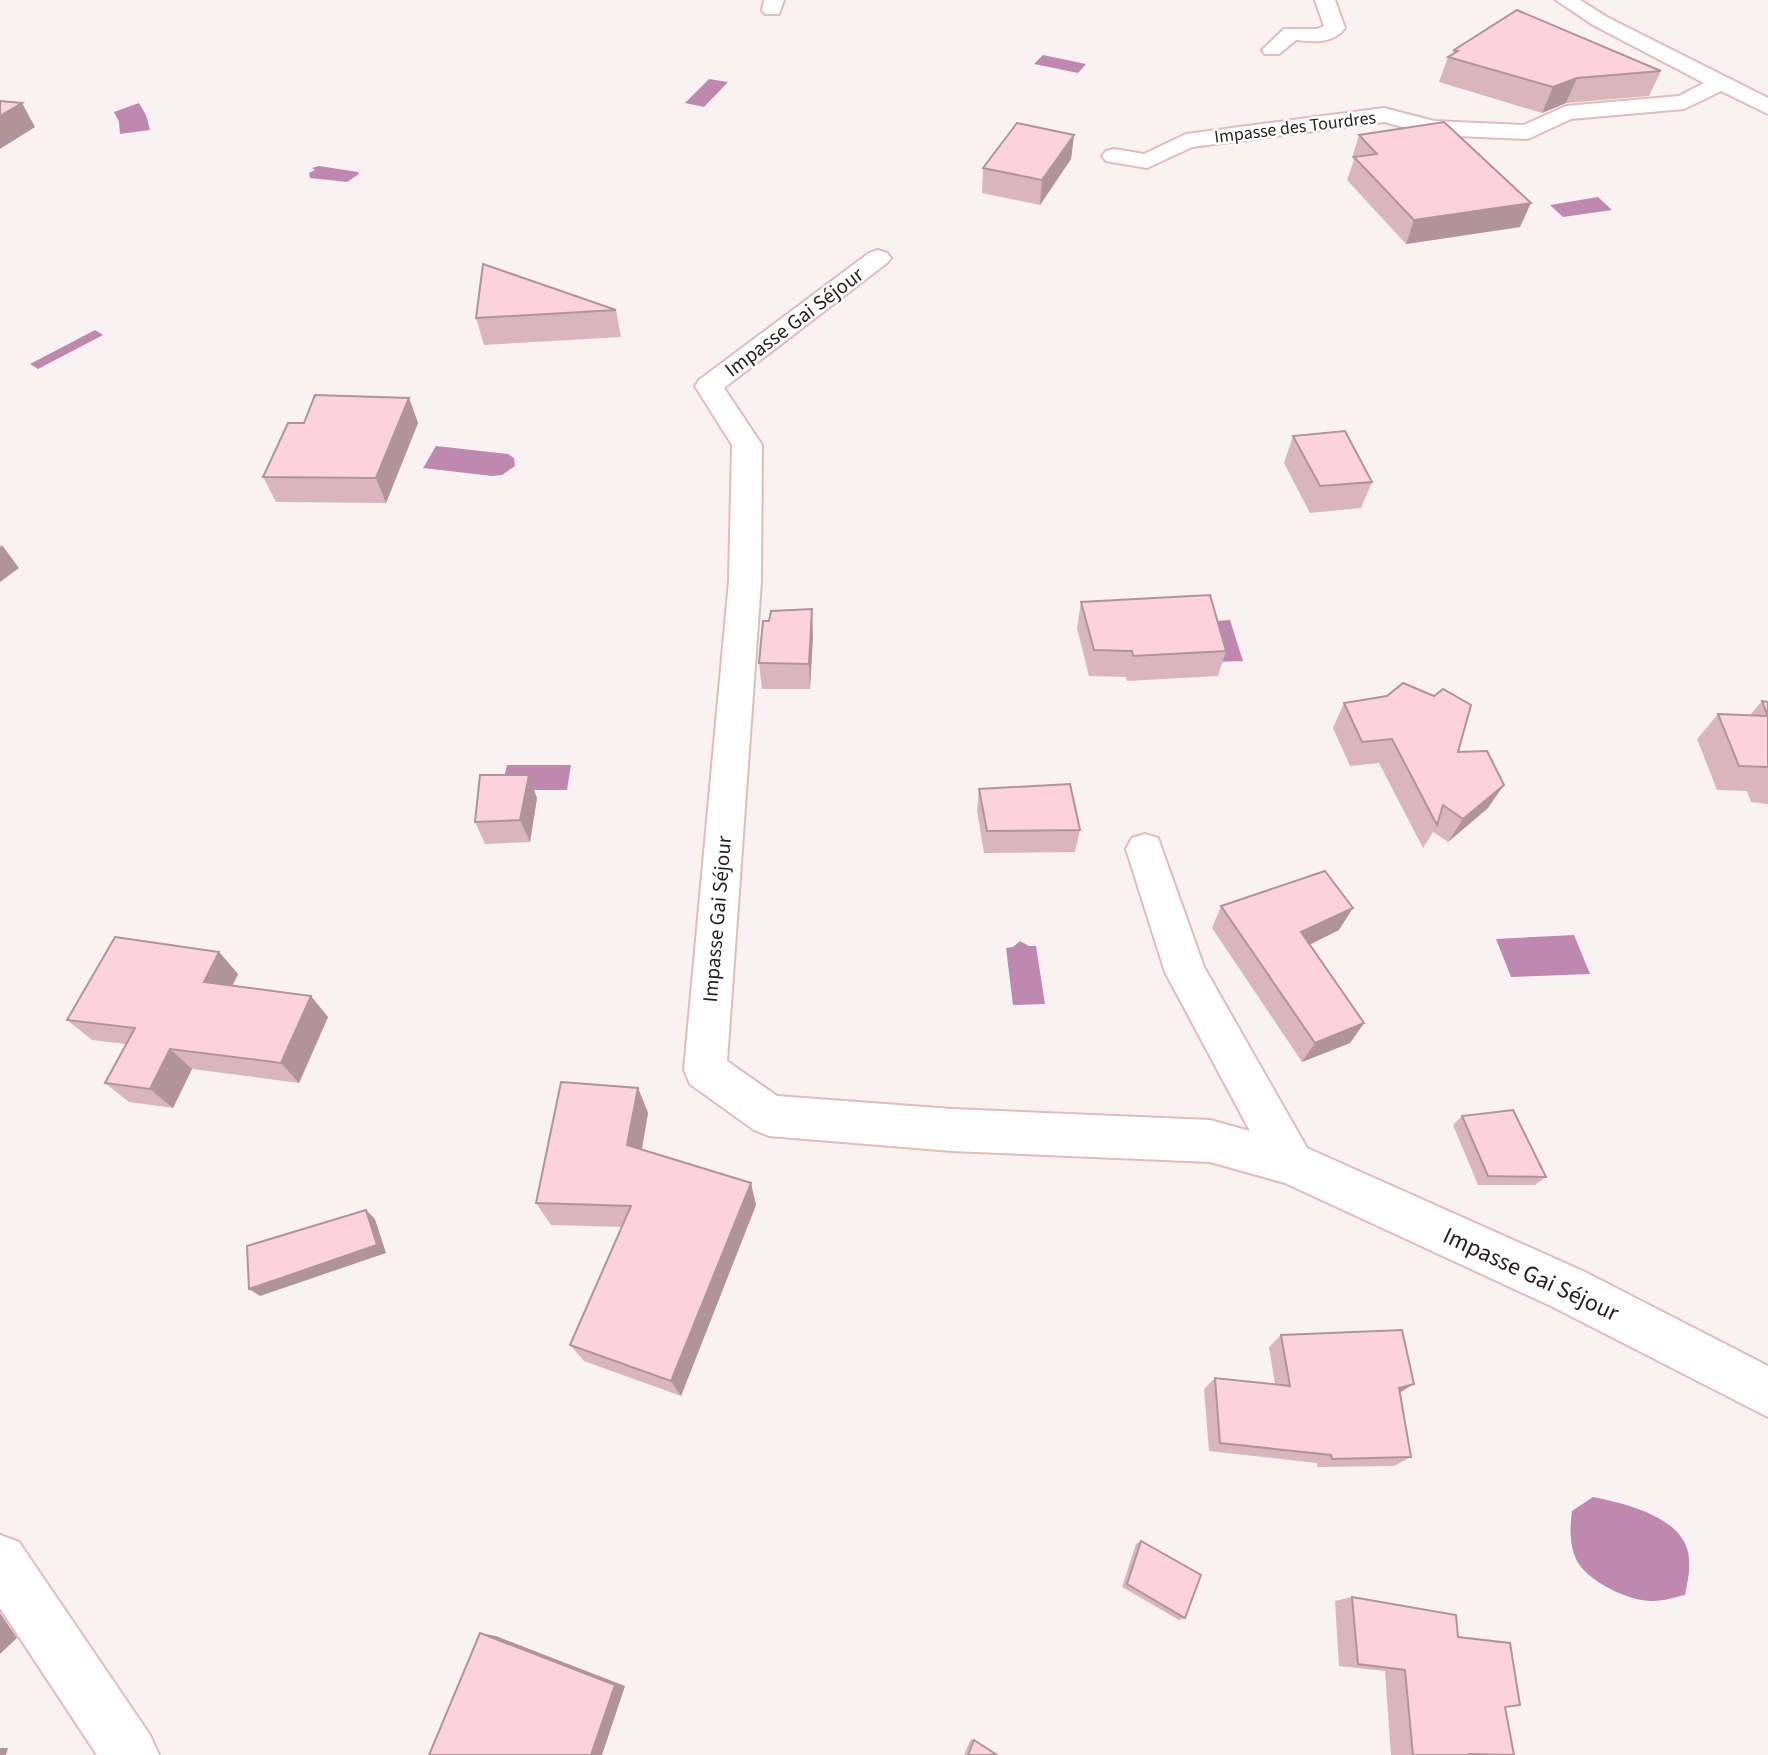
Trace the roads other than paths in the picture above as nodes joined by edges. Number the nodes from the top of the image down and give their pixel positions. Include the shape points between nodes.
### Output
1 (1325, 0) edge
2 (1566, 0) edge
3 (1272, 50) dead end
4 (1722, 82) junction
5 (1768, 107) edge
6 (1114, 156) dead end
7 (878, 258) dead end
8 (1146, 849) dead end
9 (1291, 1163) junction
10 (1768, 1392) edge
11 (0, 1560) edge
12 (130, 1755) edge

1 - 3 street via 1335,29 1320,36 1290,33
2 - 4 street
4 - 5 street
4 - 6 street, Impasse des Tourdres via 1684,102 1566,113 1528,132 1433,128 1384,115 1186,141 1147,161
7 - 9 street, Impasse Gai Séjour via 709,386 747,445 745,581 705,1070 769,1116 952,1130 1210,1141
8 - 9 street via 1185,972
9 - 10 street, Impasse Gai Séjour via 1568,1289
11 - 12 street

